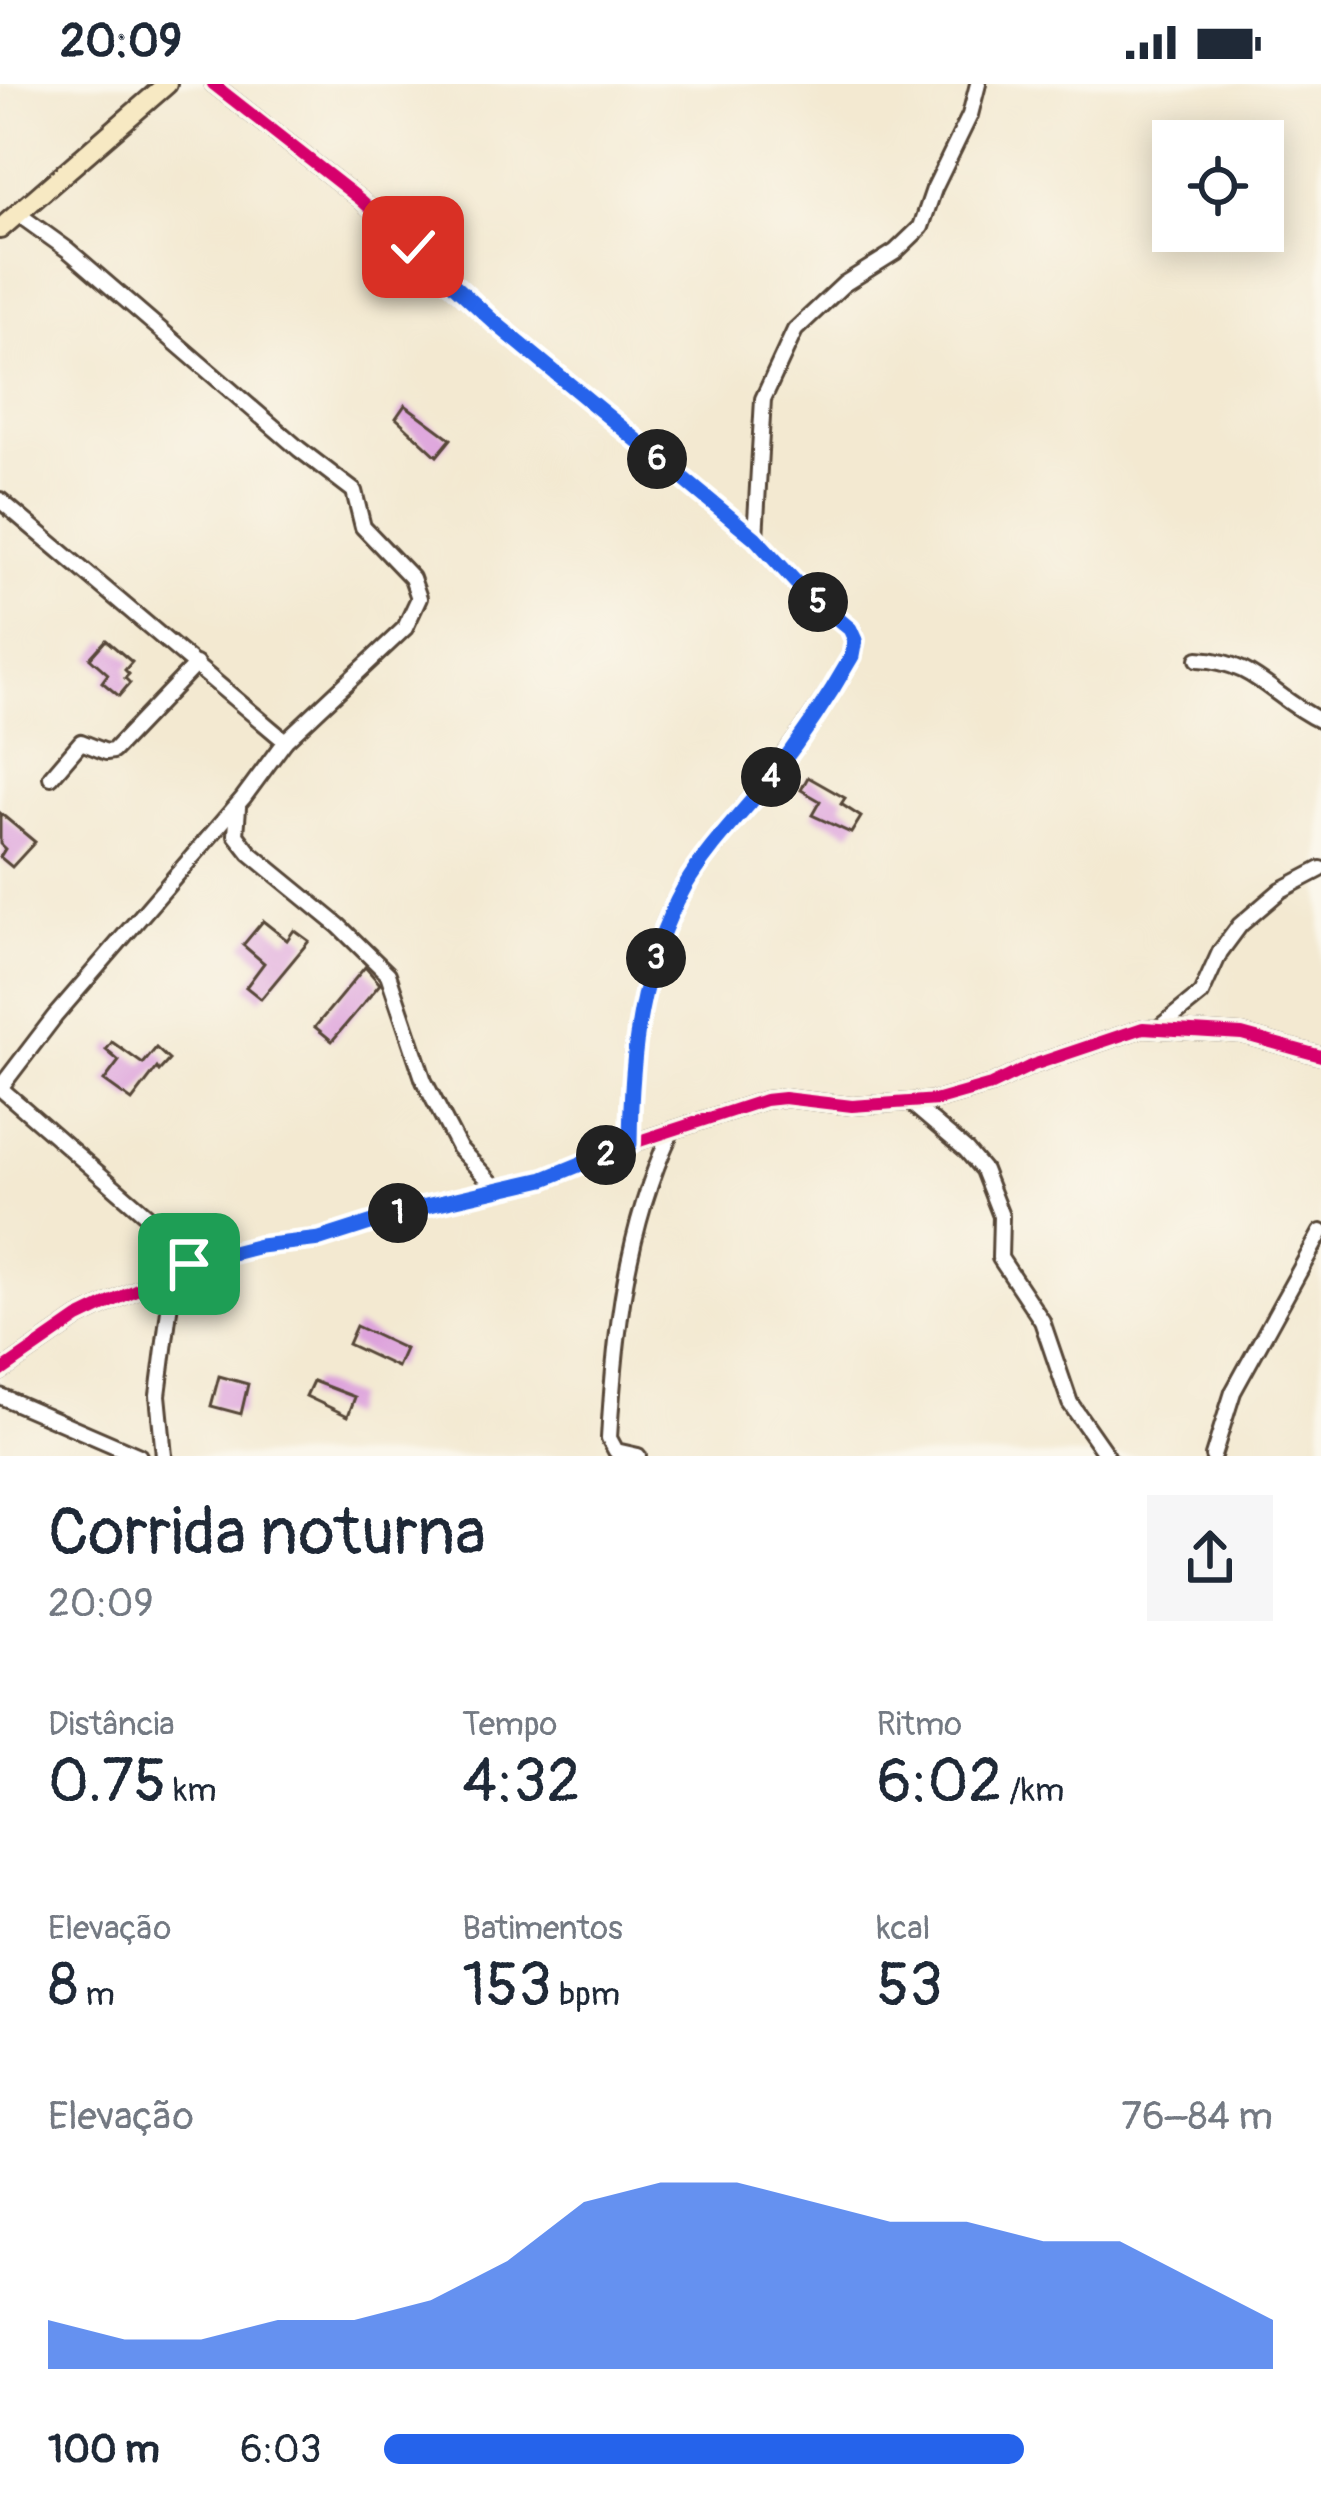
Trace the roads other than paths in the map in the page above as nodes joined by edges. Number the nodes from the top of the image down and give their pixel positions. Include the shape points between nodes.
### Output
1 (167, 84) edge
2 (213, 84) edge
3 (978, 84) edge
4 (18, 214) junction
5 (0, 229) edge
6 (0, 500) edge
7 (755, 538) junction
8 (1198, 659) dead end
9 (196, 664) junction
10 (1321, 721) edge
11 (285, 741) junction
12 (51, 777) dead end
13 (238, 804) junction
14 (1321, 869) edge
15 (1160, 1027) junction
16 (1321, 1056) edge
17 (0, 1088) edge
18 (911, 1103) junction
19 (671, 1132) junction
20 (630, 1144) junction
21 (498, 1190) junction
22 (1321, 1232) edge
23 (189, 1264) junction
24 (174, 1271) junction
25 (0, 1372) edge
26 (0, 1396) edge
27 (140, 1456) edge
28 (164, 1456) edge
29 (638, 1456) edge
30 (1107, 1456) edge
31 (1214, 1456) edge

1 - 4 street
2 - 7 street via 361,200
3 - 7 street via 921,226 795,330 764,399
4 - 5 street
4 - 11 street via 354,491 363,527 418,588 406,628
6 - 9 street
7 - 20 street via 850,629 852,656 672,914 642,997
8 - 10 street via 1243,667
9 - 11 street
9 - 12 street via 113,751 81,742
11 - 13 street
13 - 17 street
13 - 21 street via 236,836 250,853 388,974 424,1081 459,1148
14 - 15 street via 1240,925 1201,994
15 - 16 street via 1242,1034
15 - 18 street via 1101,1040 991,1085
17 - 23 street via 172,1238
18 - 19 street via 765,1100
18 - 30 street via 983,1170 1001,1216 1000,1258 1042,1321 1070,1403
19 - 20 street
19 - 29 street via 637,1219 622,1290 610,1447
20 - 21 street
21 - 23 street via 320,1239
22 - 31 street via 1233,1392
23 - 24 street
24 - 25 street via 78,1318
24 - 28 street via 158,1395
26 - 27 street

